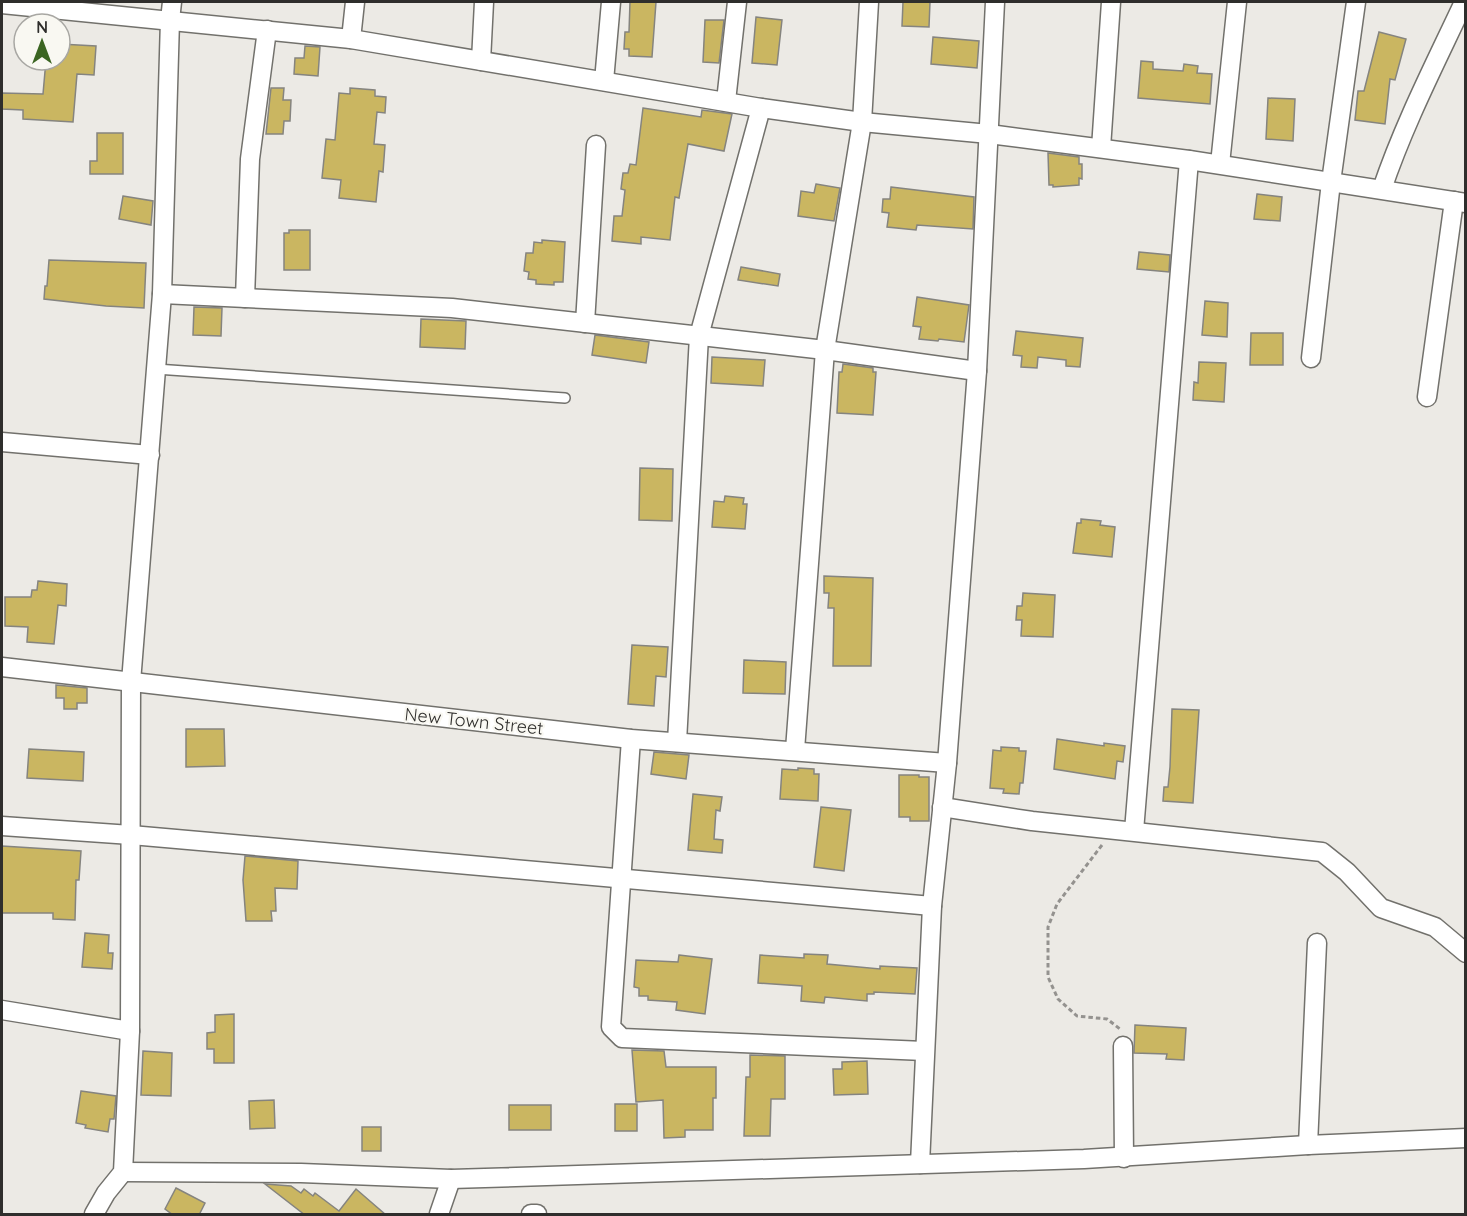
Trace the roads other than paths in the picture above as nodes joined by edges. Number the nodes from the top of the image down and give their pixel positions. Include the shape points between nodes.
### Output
1 (172, 2) edge
2 (355, 2) edge
3 (484, 2) edge
4 (611, 2) edge
5 (737, 2) edge
6 (868, 2) edge
7 (995, 2) edge
8 (1111, 2) edge
9 (1237, 2) edge
10 (1356, 2) edge
11 (1464, 2) edge
12 (2, 4) edge
13 (170, 20) junction
14 (267, 30) junction
15 (351, 39) junction
16 (481, 61) junction
17 (604, 81) junction
18 (726, 101) junction
19 (761, 108) junction
20 (862, 122) junction
21 (990, 134) junction
22 (596, 145) dead end
23 (1101, 148) junction
24 (1189, 160) junction
25 (1220, 164) junction
26 (1330, 182) junction
27 (1382, 189) junction
28 (1460, 202) edge
29 (162, 294) junction
30 (245, 298) junction
31 (585, 323) junction
32 (699, 336) junction
33 (825, 350) junction
34 (1311, 358) dead end
35 (156, 369) junction
36 (977, 371) junction
37 (1427, 397) dead end
38 (565, 398) dead end
39 (2, 442) edge
40 (150, 455) junction
41 (2, 667) edge
42 (131, 682) junction
43 (631, 739) junction
44 (677, 742) junction
45 (795, 750) junction
46 (947, 763) junction
47 (942, 807) junction
48 (2, 826) edge
49 (1134, 831) junction
50 (131, 835) junction
51 (622, 878) junction
52 (932, 906) junction
53 (1317, 943) dead end
54 (1466, 953) edge
55 (2, 1010) edge
56 (130, 1031) junction
57 (1123, 1046) road end
58 (924, 1052) junction
59 (1462, 1136) edge
60 (1308, 1145) junction
61 (1124, 1158) junction
62 (920, 1164) junction
63 (123, 1172) junction
64 (451, 1179) junction
65 (94, 1215) edge
66 (440, 1215) edge
67 (531, 1215) edge
68 (537, 1215) edge

1 - 13 street
2 - 15 street
3 - 16 street
4 - 17 street
5 - 18 street
6 - 20 street
7 - 21 street
8 - 23 street
9 - 25 street
10 - 26 street
11 - 27 street via 1414,107
12 - 13 street
13 - 14 street
13 - 29 street
14 - 15 street
14 - 30 street via 250,159
15 - 16 street
16 - 17 street
17 - 18 street
18 - 19 street
19 - 20 street
19 - 32 street
20 - 21 street
20 - 33 street
21 - 23 street
21 - 36 street
22 - 31 street
23 - 24 street
24 - 25 street
24 - 49 street
25 - 26 street
26 - 27 street
26 - 34 street
27 - 28 street
28 - 37 street
29 - 30 street
29 - 35 street
30 - 31 street via 452,308
31 - 32 street
32 - 33 street
32 - 44 street
33 - 36 street
33 - 45 street
35 - 38 lane
35 - 40 street
36 - 46 street
39 - 40 street
40 - 42 street
41 - 42 street, New Town Street
42 - 43 street, New Town Street
42 - 50 street
43 - 44 street, New Town Street
43 - 51 street
44 - 45 street, New Town Street
45 - 46 street, New Town Street
46 - 47 street
47 - 49 street
47 - 52 street
48 - 50 street
49 - 54 street via 1322,852 1381,908 1435,927
50 - 51 street
50 - 56 street
51 - 52 street
51 - 58 street via 611,1027 622,1038
52 - 58 street
53 - 60 street
55 - 56 street
56 - 63 street
57 - 61 street
58 - 62 street
59 - 60 street
60 - 61 street
61 - 62 street
62 - 64 street
63 - 64 street
63 - 65 street
64 - 66 street
67 - 68 street

